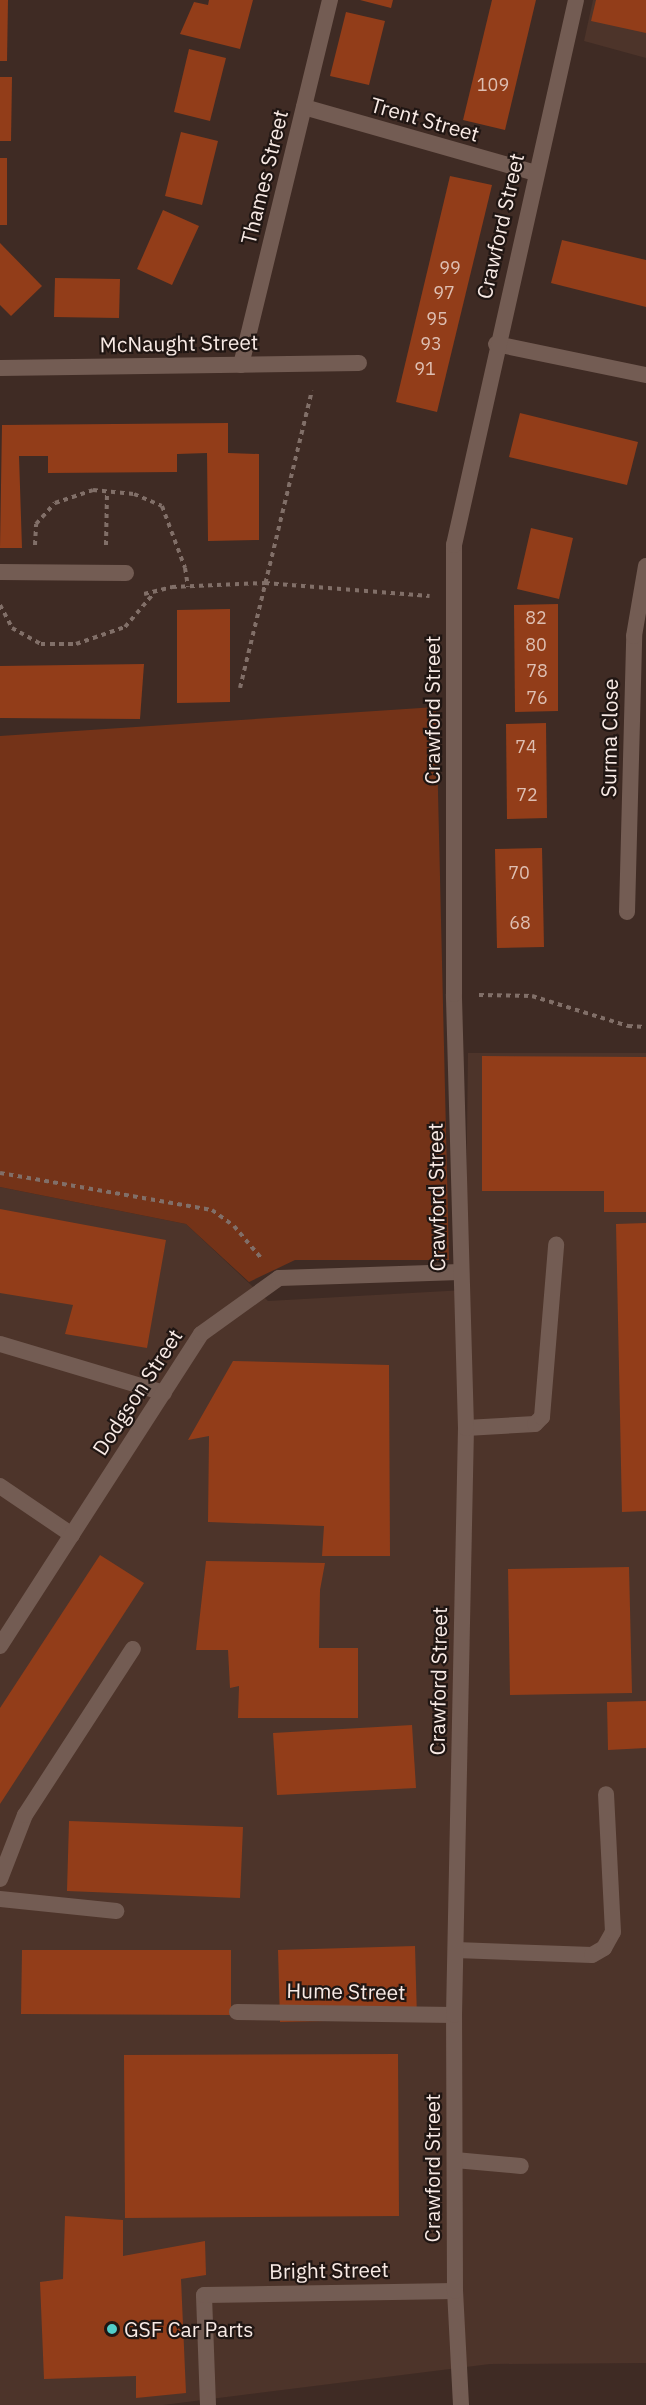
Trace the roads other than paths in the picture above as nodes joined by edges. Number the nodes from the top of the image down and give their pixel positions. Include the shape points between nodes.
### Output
1 (330, 0) edge
2 (576, 0) edge
3 (304, 107) junction
4 (535, 173) junction
5 (496, 344) junction
6 (359, 363) dead end
7 (241, 364) junction
8 (0, 368) edge
9 (646, 375) edge
10 (646, 566) edge
11 (0, 572) edge
12 (126, 573) road end
13 (627, 912) dead end
14 (556, 1245) dead end
15 (460, 1272) junction
16 (0, 1344) edge
17 (164, 1393) junction
18 (466, 1428) junction
19 (0, 1486) edge
20 (72, 1535) junction
21 (0, 1646) edge
22 (133, 1649) dead end
23 (606, 1794) dead end
24 (0, 1879) edge
25 (0, 1899) edge
26 (116, 1911) dead end
27 (456, 1950) junction
28 (237, 2013) dead end
29 (454, 2015) junction
30 (454, 2160) junction
31 (520, 2166) dead end
32 (455, 2291) junction
33 (208, 2405) edge
34 (461, 2405) edge

1 - 3 street, Thames Street
2 - 4 street, Crawford Street
3 - 4 street, Trent Street
3 - 7 street, Thames Street
4 - 5 street, Crawford Street
5 - 9 street
5 - 15 street, Crawford Street via 454,545 454,994
6 - 7 street, McNaught Street
7 - 8 street, McNaught Street
10 - 13 street, Surma Close via 633,636
11 - 12 street
14 - 18 street via 542,1417 535,1424
15 - 17 street, Dodgson Street via 279,1278 201,1334
15 - 18 street, Crawford Street
16 - 17 street
17 - 20 street, Dodgson Street
18 - 27 street, Crawford Street
19 - 20 street
20 - 21 street, Dodgson Street
22 - 24 street via 26,1815
23 - 27 street via 613,1932 604,1948 592,1955
25 - 26 street
27 - 29 street, Crawford Street
28 - 29 street, Hume Street
29 - 30 street, Crawford Street
30 - 31 street
30 - 32 street, Crawford Street
32 - 33 street, Bright Street via 204,2295
32 - 34 street, Crawford Street

